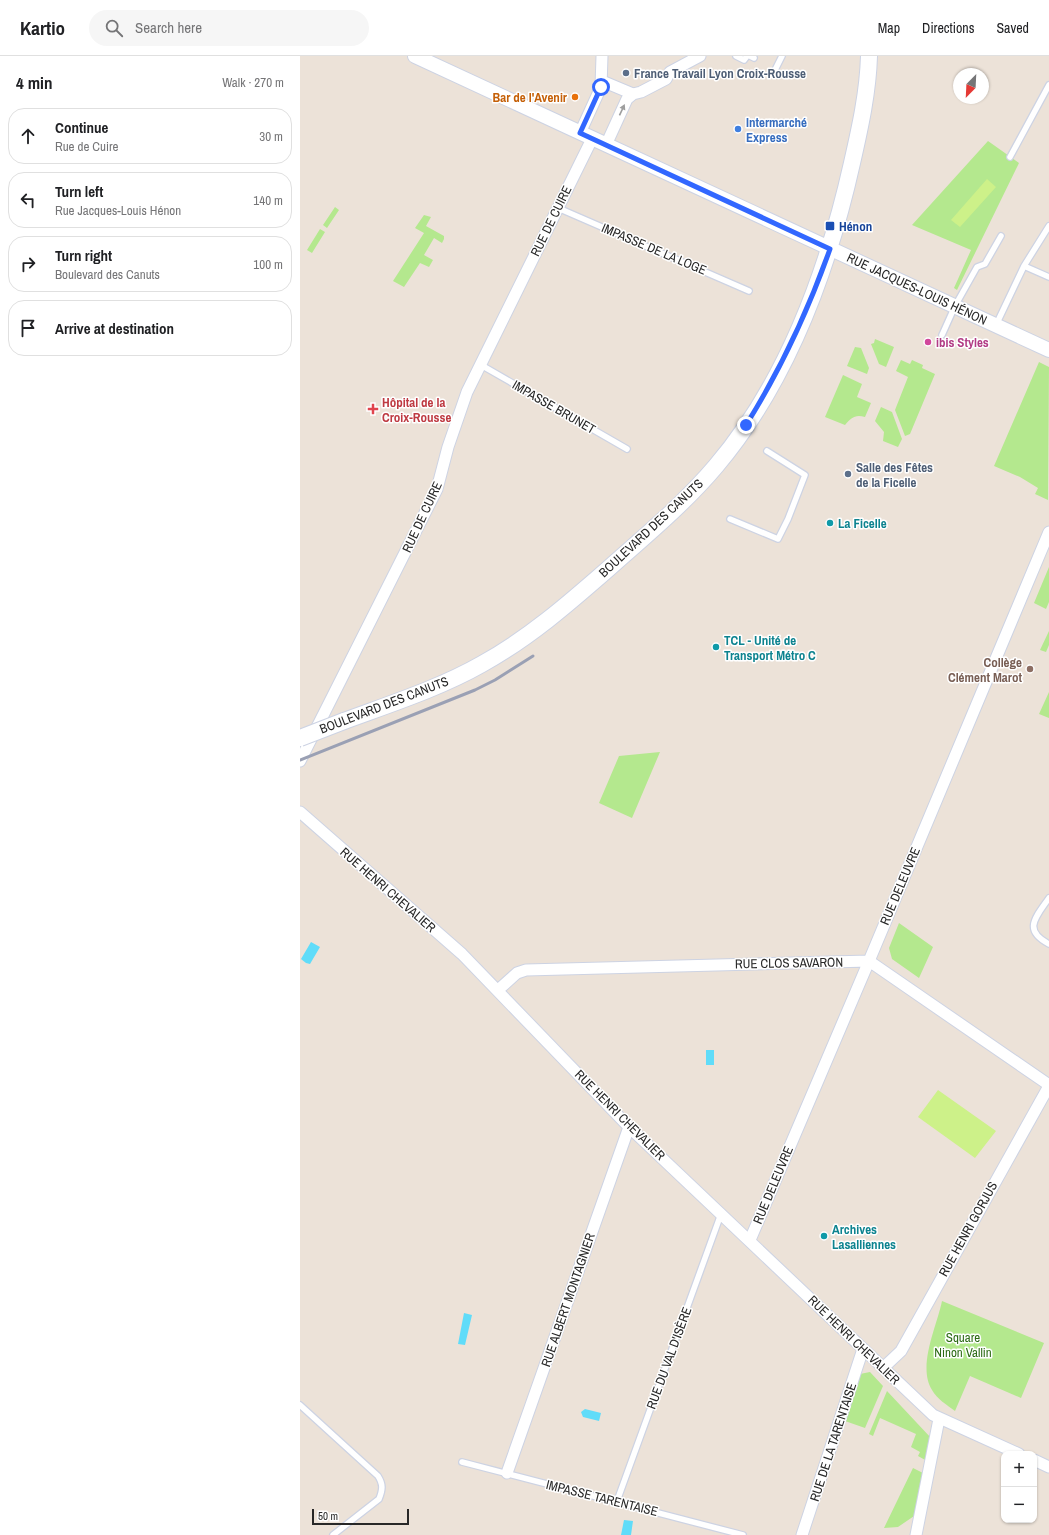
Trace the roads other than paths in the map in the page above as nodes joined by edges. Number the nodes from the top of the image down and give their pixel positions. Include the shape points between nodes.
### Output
1 (415, 56) edge
2 (602, 56) edge
3 (700, 56) edge
4 (736, 56) edge
5 (782, 56) edge
6 (869, 56) edge
7 (745, 58) edge
8 (774, 70) dead end
9 (602, 81) junction
10 (1049, 85) edge
11 (633, 94) junction
12 (586, 136) junction
13 (606, 145) junction
14 (1010, 157) dead end
15 (558, 208) junction
16 (1049, 226) edge
17 (1001, 236) dead end
18 (830, 249) junction
19 (1024, 266) junction
20 (1049, 277) edge
21 (749, 291) dead end
22 (955, 306) junction
23 (996, 326) junction
24 (942, 335) dead end
25 (1049, 350) edge
26 (481, 365) junction
27 (627, 449) dead end
28 (767, 451) dead end
29 (730, 519) dead end
30 (1049, 532) edge
31 (300, 738) edge
32 (300, 761) edge
33 (300, 812) edge
34 (1049, 898) edge
35 (1049, 944) edge
36 (869, 961) junction
37 (498, 990) junction
38 (1049, 1086) edge
39 (629, 1127) junction
40 (721, 1214) junction
41 (750, 1240) junction
42 (863, 1349) junction
43 (883, 1368) junction
44 (300, 1405) edge
45 (939, 1419) junction
46 (1012, 1451) edge
47 (1037, 1461) edge
48 (462, 1462) dead end
49 (1049, 1467) edge
50 (507, 1473) junction
51 (617, 1501) junction
52 (333, 1535) edge
53 (743, 1535) edge
54 (802, 1535) edge
55 (916, 1535) edge

1 - 12 street, RUE JACQUES-LOUIS HÉNON
2 - 9 street, RUE DE CUIRE
3 - 11 street via 670,72 666,79
4 - 7 lane
5 - 8 lane
6 - 18 main road, BOULEVARD DES CANUTS via 862,118
9 - 11 street
9 - 12 street, RUE DE CUIRE
10 - 14 lane
13 -> 11 street via 627,99
12 - 13 street, RUE JACQUES-LOUIS HÉNON
12 - 15 street, RUE DE CUIRE
13 - 18 street, RUE JACQUES-LOUIS HÉNON
15 - 21 lane, IMPASSE DE LA LOGE
15 - 26 street, RUE DE CUIRE
16 - 19 lane
17 - 22 lane via 985,264 977,266
18 - 22 street, RUE JACQUES-LOUIS HÉNON
18 - 31 main road, BOULEVARD DES CANUTS, bridge via 808,308 770,386 746,425 691,494 571,602 529,635 481,665 424,691
19 - 20 lane
19 - 23 lane
22 - 23 street, RUE JACQUES-LOUIS HÉNON
22 - 24 lane
23 - 25 street, RUE JACQUES-LOUIS HÉNON
26 - 27 lane, IMPASSE BRUNET
26 - 32 street, RUE DE CUIRE via 467,392 448,446 437,489
28 - 29 lane via 805,476 778,540
30 - 36 street, RUE DELEUVRE
33 - 37 street, RUE HENRI CHEVALIER via 462,954
34 - 35 lane via 1033,923 1033,930
36 - 37 street, RUE CLOS SAVARON via 526,970 517,973
36 - 38 street
36 - 41 street, RUE DELEUVRE
37 - 39 street, RUE HENRI CHEVALIER
38 - 43 street, RUE HENRI GORJUS via 901,1351
39 - 40 street, RUE HENRI CHEVALIER
39 - 50 street, RUE ALBERT MONTAGNIER
40 - 41 street, RUE HENRI CHEVALIER
40 - 51 lane, RUE DU VAL D'ISÈRE
41 - 42 street, RUE HENRI CHEVALIER
42 - 43 street, RUE HENRI CHEVALIER
42 - 54 street, RUE DE LA TARENTAISE
43 - 45 street, RUE HENRI CHEVALIER
44 - 52 lane via 378,1476 382,1483 379,1498
45 - 46 street, RUE HENRI CHEVALIER
45 - 55 street
47 - 49 street
48 - 50 lane, IMPASSE TARENTAISE
50 - 51 lane, IMPASSE TARENTAISE
51 - 53 lane, IMPASSE TARENTAISE

